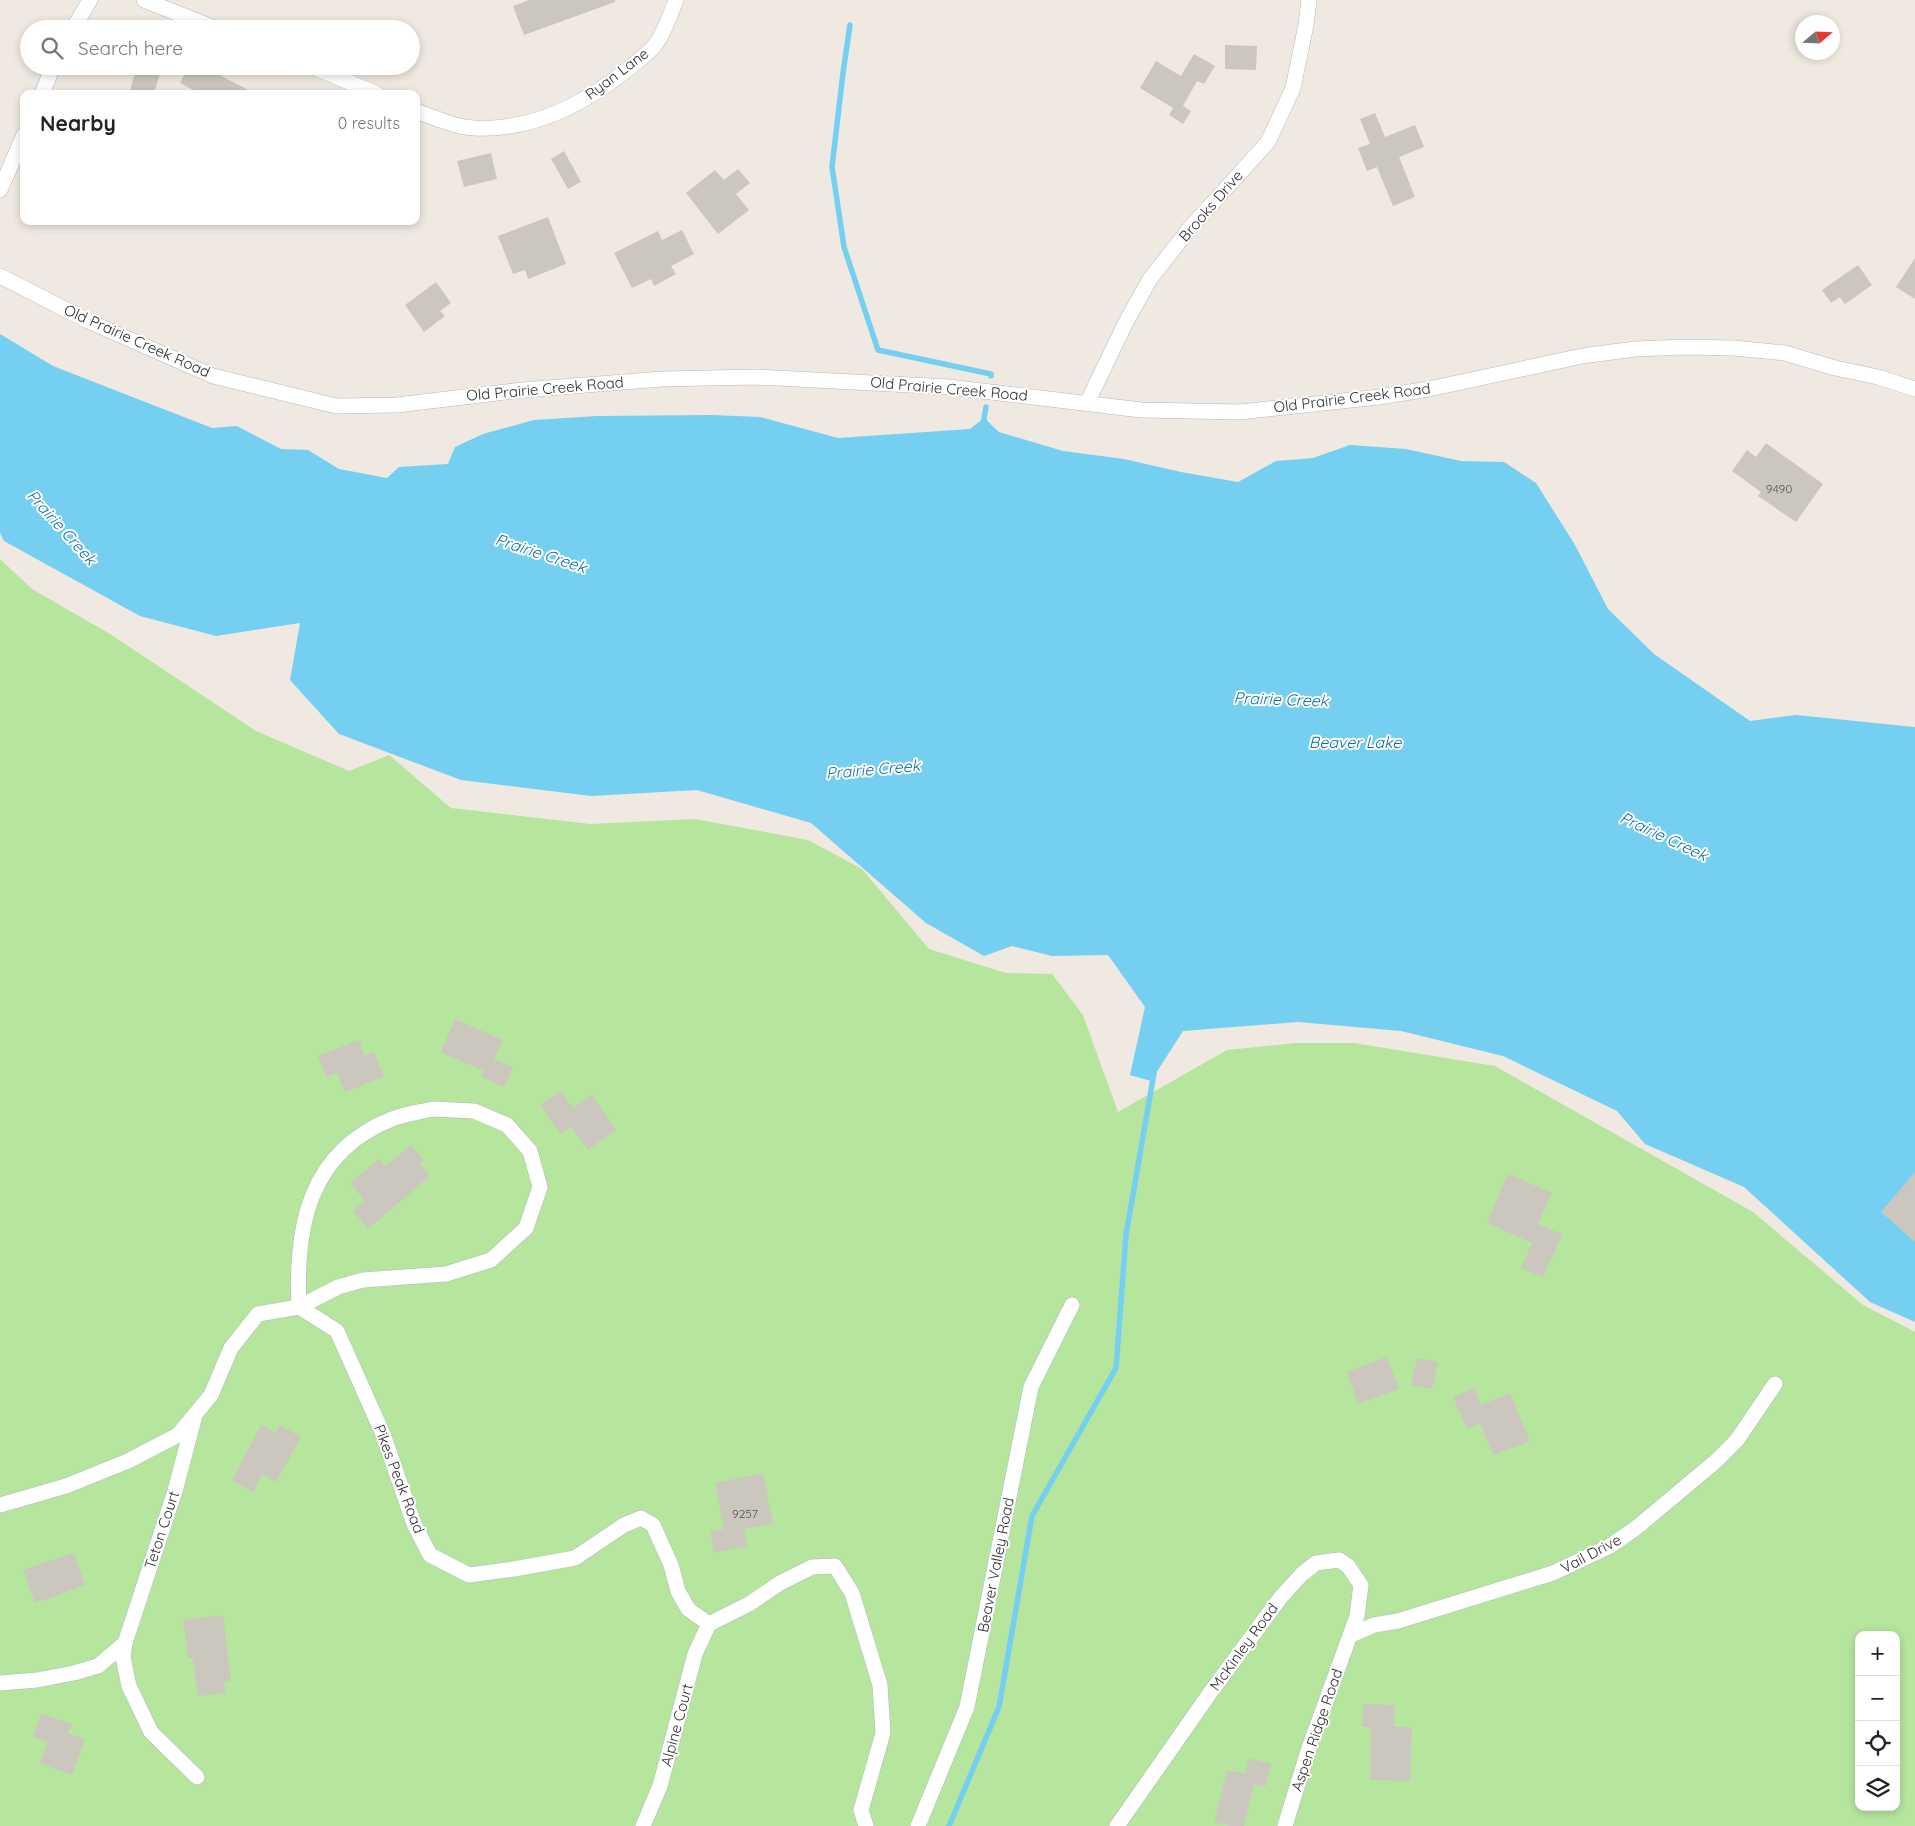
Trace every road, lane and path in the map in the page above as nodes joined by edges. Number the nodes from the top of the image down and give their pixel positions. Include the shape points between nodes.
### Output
1 (90, 0) edge
2 (144, 0) edge
3 (676, 0) edge
4 (1309, 0) edge
5 (78, 20) edge
6 (194, 20) edge
7 (50, 75) edge
8 (333, 75) edge
9 (44, 90) edge
10 (368, 90) edge
11 (420, 113) edge
12 (20, 144) edge
13 (0, 190) edge
14 (0, 276) edge
15 (1915, 389) edge
16 (1087, 403) junction
17 (1072, 1305) dead end
18 (299, 1306) junction
19 (1775, 1384) dead end
20 (195, 1415) junction
21 (0, 1505) edge
22 (709, 1624) junction
23 (1351, 1635) junction
24 (125, 1643) junction
25 (0, 1683) edge
26 (198, 1778) dead end
27 (643, 1826) edge
28 (866, 1826) edge
29 (918, 1826) edge
30 (1117, 1826) edge
31 (1285, 1826) edge

1 - 5 street
2 - 6 street
3 - 11 street, Ryan Lane via 656,44 604,88 574,106 506,128 473,128
4 - 16 street, Brooks Drive via 1293,88 1268,142 1190,228 1150,279
7 - 9 street
8 - 10 street
12 - 13 street
14 - 16 street, Old Prairie Creek Road via 88,321 213,376 336,406 397,405 662,378 756,377 949,386
15 - 16 street, Old Prairie Creek Road via 1785,353 1686,346 1582,356 1379,397 1240,412 1141,410
17 - 29 street, Beaver Valley Road via 1031,1387 967,1707
18 - 18 street via 300,1254 307,1206 324,1170 355,1139 392,1119 433,1109 474,1111 507,1126 530,1151 540,1186 526,1228 491,1260 446,1274 363,1280 338,1287
18 - 20 street via 258,1314 231,1348 212,1395
18 - 22 street, Pikes Peak Road via 337,1331 383,1434 414,1524 430,1555 469,1575 514,1569 575,1558 624,1525 641,1518 653,1525 688,1609
19 - 23 street, Vail Drive via 1737,1440 1716,1461 1610,1546 1554,1573 1398,1621 1374,1625
20 - 21 street via 178,1436 128,1461 66,1486
20 - 24 street, Teton Court via 175,1491
22 - 27 street, Alpine Court via 696,1654 660,1786
22 - 28 street via 812,1567 835,1566 852,1593 880,1686 883,1734 861,1810
23 - 30 street, McKinley Road via 1361,1585 1348,1566 1339,1560 1316,1563 1281,1597
23 - 31 street, Aspen Ridge Road via 1309,1748
24 - 25 street via 98,1666 37,1680
24 - 26 street, Teton Court via 123,1657 129,1686 151,1732

